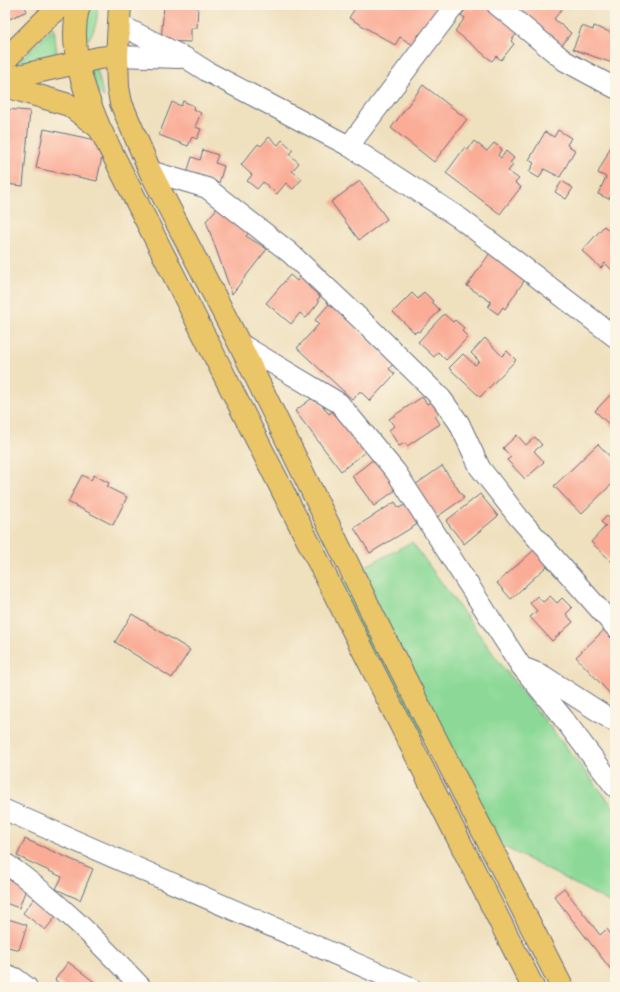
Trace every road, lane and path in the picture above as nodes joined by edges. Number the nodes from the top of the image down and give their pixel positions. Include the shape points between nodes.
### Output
1 (63, 5) edge
2 (79, 5) edge
3 (455, 5) edge
4 (496, 5) edge
5 (119, 14) edge
6 (117, 56) junction
7 (186, 58) junction
8 (5, 60) edge
9 (78, 62) junction
10 (5, 79) edge
11 (5, 86) edge
12 (615, 88) edge
13 (100, 129) junction
14 (349, 146) junction
15 (150, 171) junction
16 (615, 337) edge
17 (238, 343) junction
18 (615, 627) edge
19 (521, 666) junction
20 (615, 722) edge
21 (615, 787) edge
22 (5, 810) edge
23 (5, 863) edge
24 (5, 974) edge
25 (27, 987) edge
26 (140, 987) edge
27 (410, 987) edge
28 (533, 987) edge
29 (562, 987) edge

1 - 8 main road
2 - 9 main road via 75,30
3 - 14 street
4 - 12 street via 565,60
5 - 6 main road
5 - 7 street
6 - 7 street
6 - 9 main road
6 - 15 main road via 121,103
7 - 14 street
9 - 10 main road
9 - 13 main road via 85,93
11 - 13 main road via 69,105
13 - 28 main road
14 - 16 street via 461,219
15 - 17 main road
15 - 18 street via 207,188 289,252 369,327 441,398 459,423 480,468 519,518
17 - 19 street via 339,403 396,472
17 - 29 main road
19 - 20 street via 542,675
19 - 21 street
22 - 27 street
23 - 26 street via 66,913 111,955
24 - 25 street

